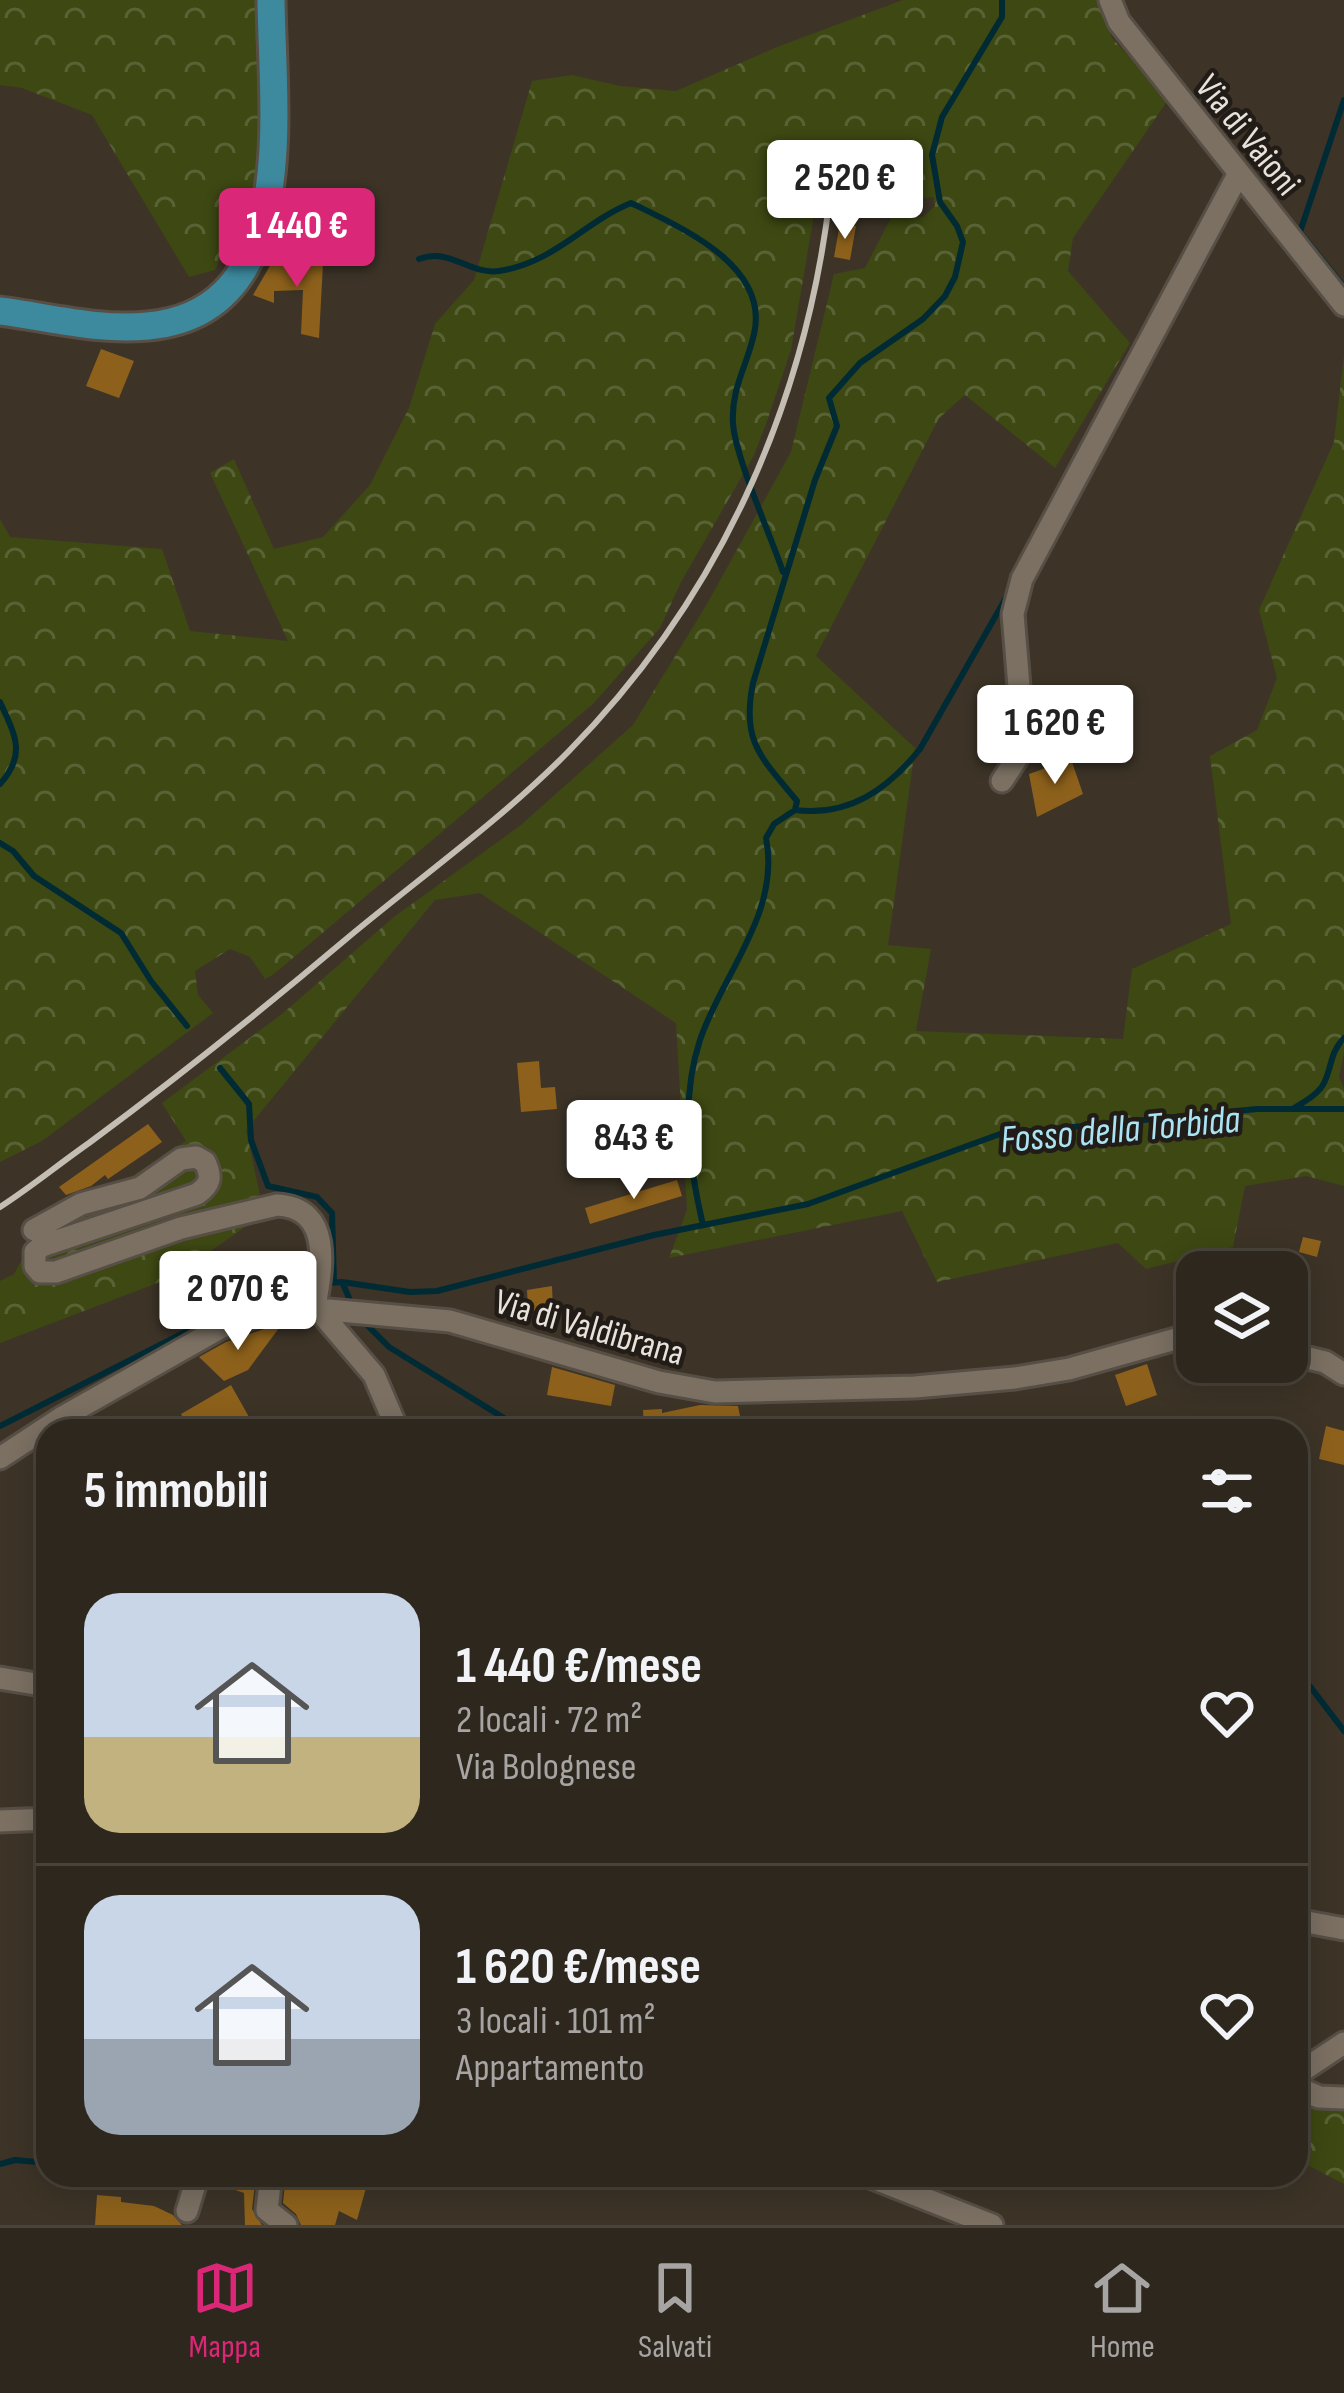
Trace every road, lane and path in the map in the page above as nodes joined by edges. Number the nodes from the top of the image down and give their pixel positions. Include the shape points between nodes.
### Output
1 (271, 0) edge
2 (1110, 0) edge
3 (1239, 173) junction
4 (1344, 305) edge
5 (0, 310) edge
6 (1002, 781) dead end
7 (34, 1230) dead end
8 (315, 1306) junction
9 (1176, 1340) edge
10 (1308, 1358) edge
11 (1344, 1374) edge
12 (59, 1419) edge
13 (393, 1419) edge
14 (36, 1434) edge
15 (0, 1458) edge
16 (0, 1678) edge
17 (36, 1684) edge
18 (36, 1820) edge
19 (0, 1821) edge
20 (1308, 1922) edge
21 (1344, 1928) edge
22 (1344, 2043) edge
23 (1308, 2067) edge
24 (1308, 2092) edge
25 (1344, 2098) edge
26 (194, 2187) edge
27 (270, 2187) edge
28 (895, 2187) edge
29 (187, 2211) dead end
30 (286, 2225) edge
31 (992, 2225) edge

1 - 5 main road via 270,184 240,279 198,314 148,326
2 - 3 street, Via di Vaioni
3 - 4 street, Via di Vaioni
3 - 6 street via 1022,579 1013,614 1024,747
7 - 8 street via 196,1157 210,1176 197,1194 42,1246 35,1266 56,1272 277,1205 315,1224 322,1266
8 - 9 street, Via di Valdibrana via 451,1321 704,1392 1015,1378
8 - 12 street, Via di Valdibrana via 284,1306 220,1328
8 - 13 street via 374,1375
10 - 11 street
14 - 15 street, Via di Valdibrana
16 - 17 street
18 - 19 street
20 - 21 street
22 - 23 street
24 - 25 street
26 - 29 street
27 - 30 street via 267,2210
28 - 31 street

